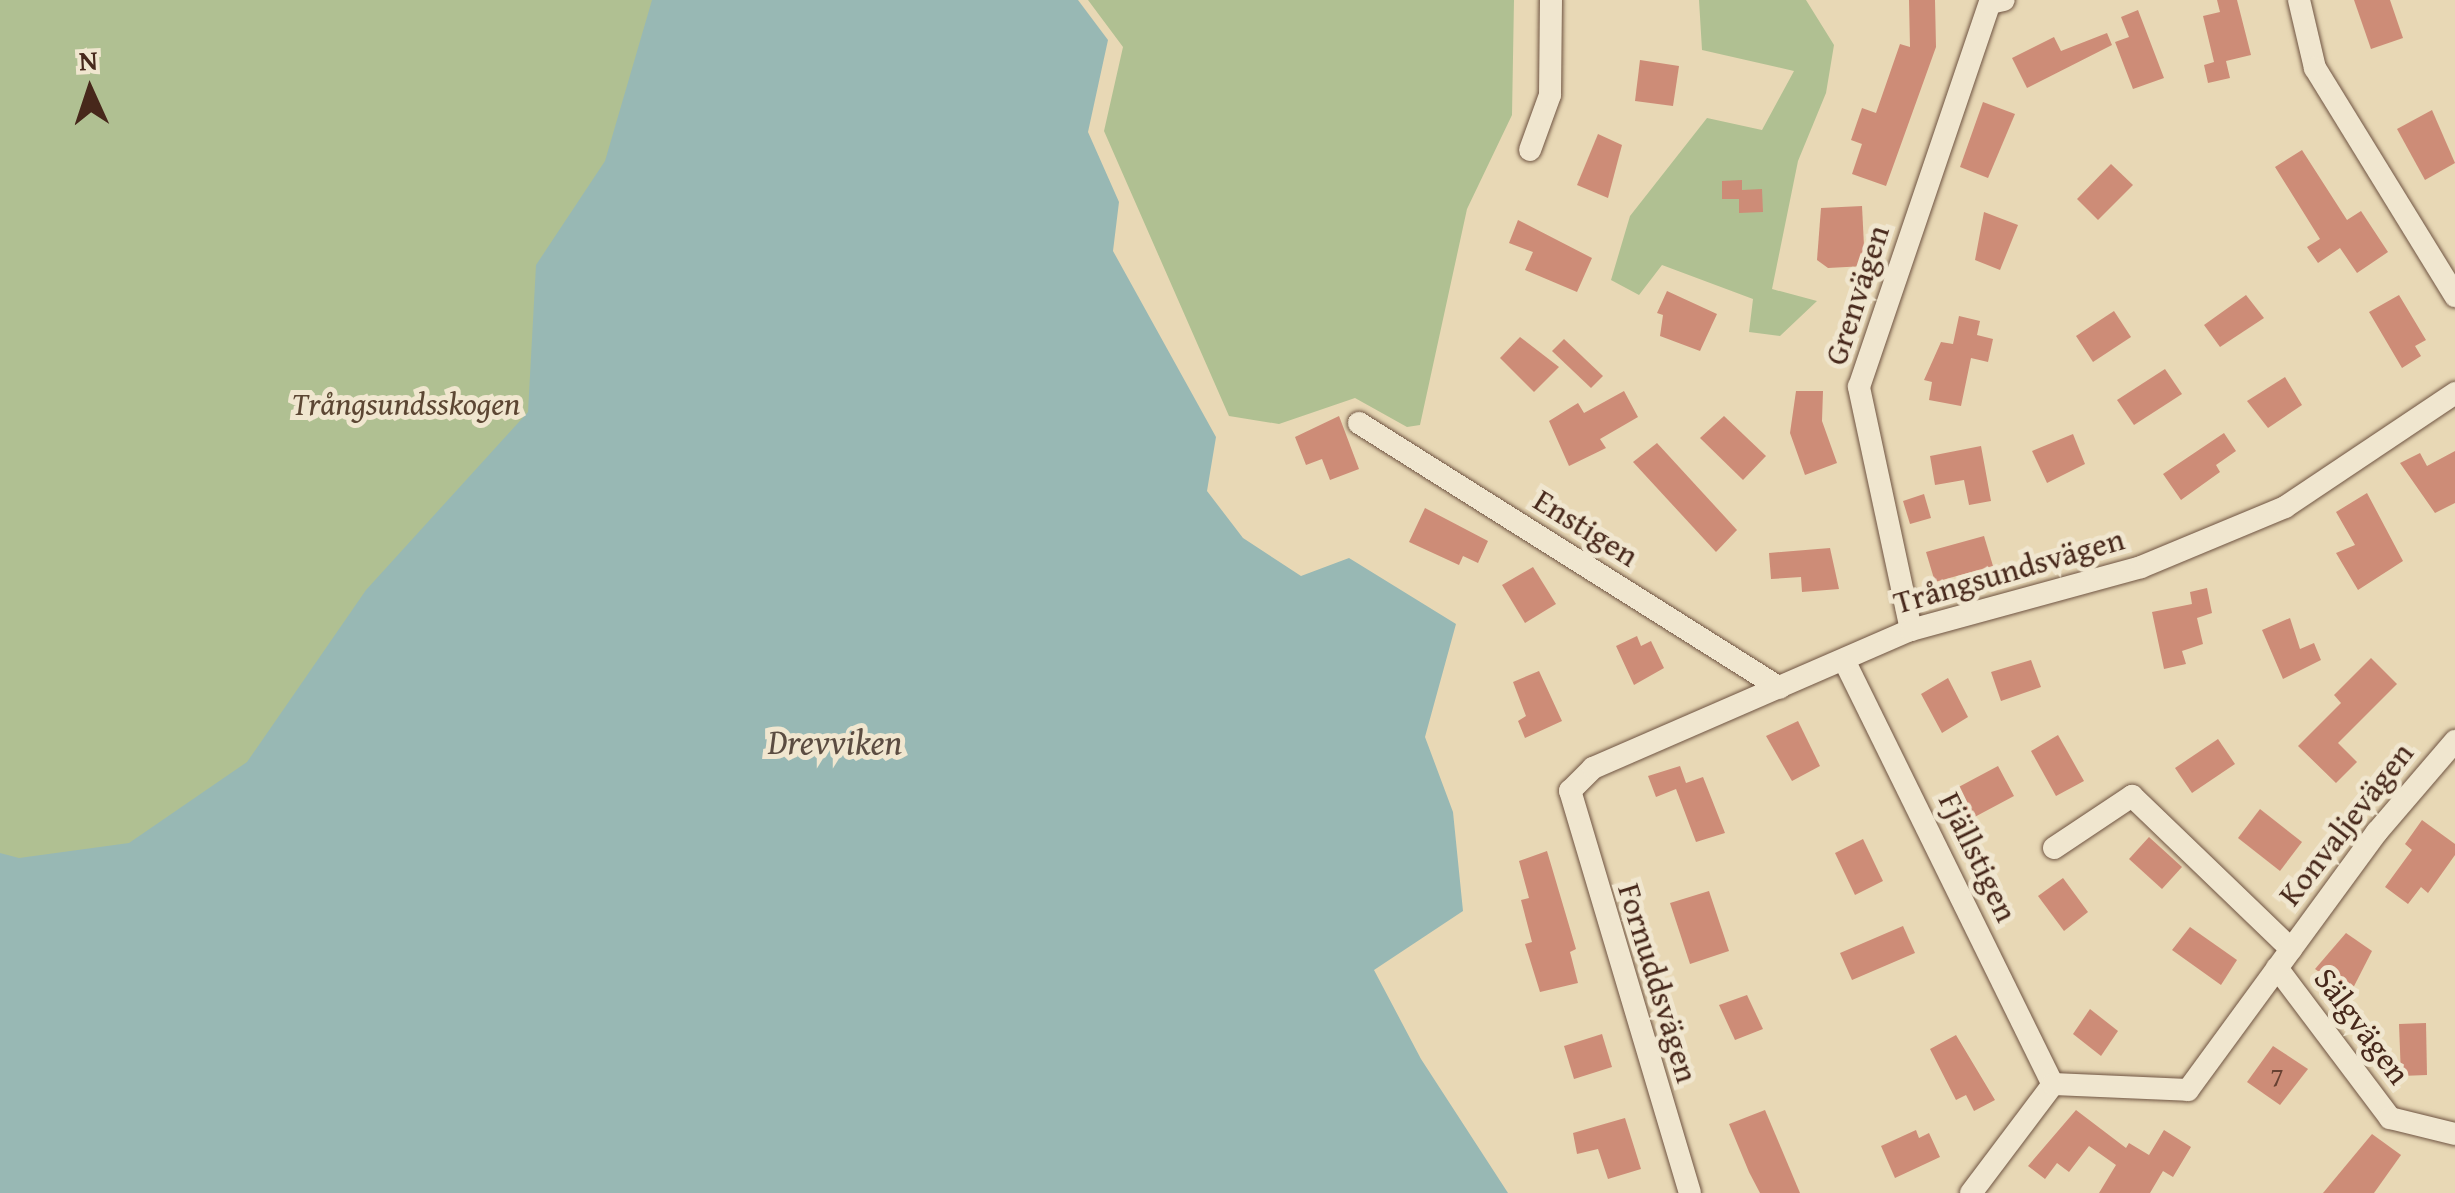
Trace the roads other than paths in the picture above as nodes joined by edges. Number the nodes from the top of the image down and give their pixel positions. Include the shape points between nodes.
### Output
1 (1552, 0) edge
2 (2299, 0) edge
3 (1994, 1) edge
4 (1530, 150) dead end
5 (2455, 296) edge
6 (2455, 393) edge
7 (1359, 423) dead end
8 (1912, 630) junction
9 (1844, 660) junction
10 (1779, 688) junction
11 (2455, 741) edge
12 (1570, 791) joint
13 (2054, 848) dead end
14 (2284, 958) junction
15 (2053, 1084) junction
16 (2455, 1134) edge
17 (1690, 1193) edge
18 (1972, 1193) edge

1 - 4 street via 1550,95
2 - 5 street via 2315,68
3 - 8 street, Grenvägen via 1859,387
6 - 8 street, Trångsundsvägen via 2285,508 2141,567
7 - 10 street, Enstigen
8 - 9 street, Trångsundsvägen
9 - 10 street, Trångsundsvägen
9 - 15 street, Fjällstigen
10 - 12 street, Trångsundsvägen via 1593,768
11 - 14 street, Konvaljevägen
12 - 17 street, Fornuddsvägen
13 - 14 street, Konvaljevägen via 2132,796
14 - 15 street, Konvaljevägen via 2188,1090
14 - 16 street, Sälgvägen via 2390,1118
15 - 18 street

